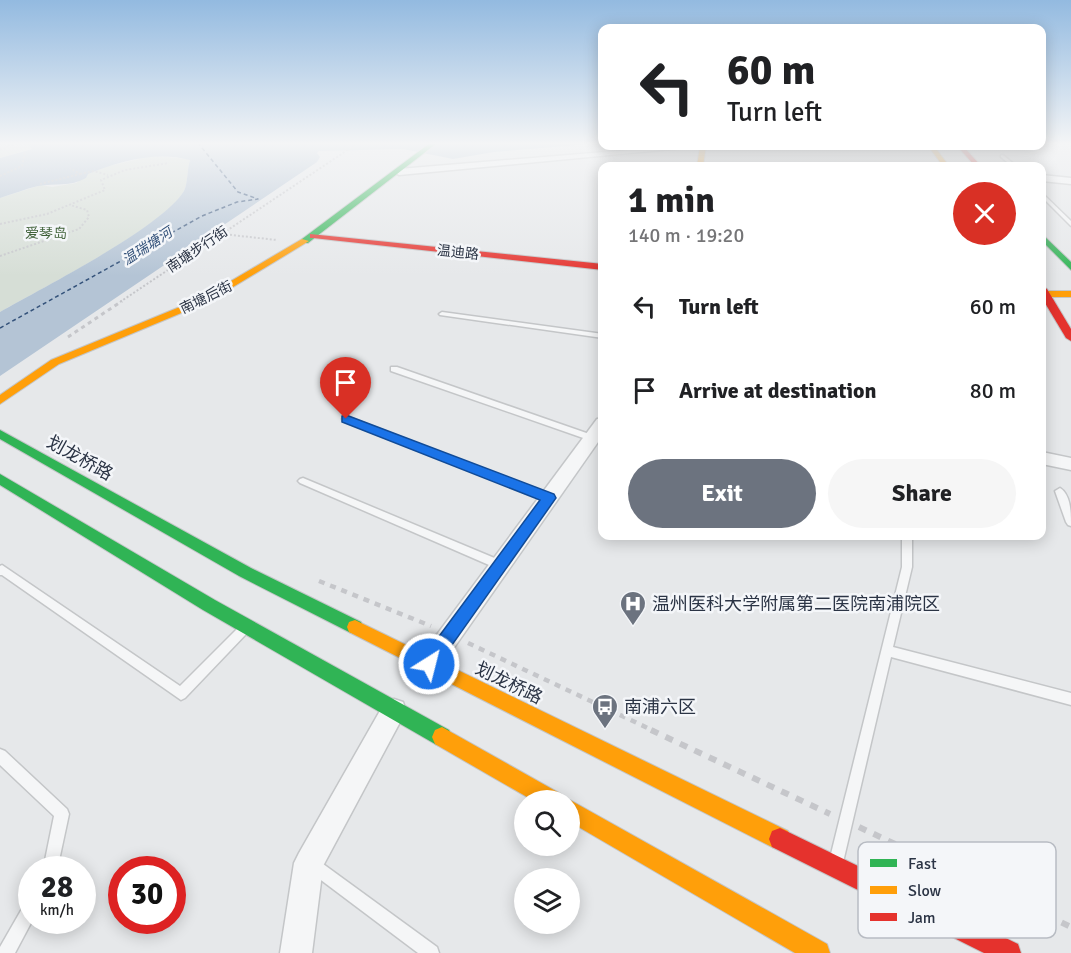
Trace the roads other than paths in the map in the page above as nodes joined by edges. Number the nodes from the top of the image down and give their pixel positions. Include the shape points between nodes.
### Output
1 (378, 187) edge
2 (1046, 198) edge
3 (1071, 224) edge
4 (313, 236) junction
5 (1046, 240) edge
6 (598, 266) edge
7 (1071, 267) edge
8 (1046, 292) edge
9 (1071, 294) edge
10 (1046, 295) edge
11 (442, 314) dead end
12 (598, 335) edge
13 (1071, 338) edge
14 (394, 369) dead end
15 (0, 400) edge
16 (346, 419) dead end
17 (598, 431) edge
18 (0, 434) edge
19 (1046, 459) edge
20 (1071, 464) edge
21 (0, 479) edge
22 (303, 481) dead end
23 (1060, 491) dead end
24 (549, 498) junction
25 (1071, 522) edge
26 (907, 540) edge
27 (500, 565) junction
28 (0, 571) edge
29 (247, 627) junction
30 (887, 651) junction
31 (429, 664) junction
32 (1071, 699) edge
33 (394, 711) junction
34 (0, 756) edge
35 (534, 790) edge
36 (580, 816) edge
37 (53, 856) edge
38 (309, 863) junction
39 (835, 866) junction
40 (858, 878) edge
41 (18, 931) edge
42 (979, 938) edge
43 (6, 953) edge
44 (296, 953) edge
45 (431, 953) edge
46 (818, 953) edge
47 (1009, 953) edge

1 - 4 main road, 南塘后街
2 - 3 lane
4 - 6 main road, 温迪路
4 - 15 main road, 南塘后街 via 207,299 55,362
5 - 7 main road
8 - 9 main road
10 - 13 main road
11 - 12 lane
14 - 17 lane
16 - 24 lane
17 - 24 street
18 - 31 main road, 划龙桥路 via 245,572
19 - 20 street
21 - 29 main road
22 - 27 lane
23 - 25 lane
24 - 27 street
26 - 30 lane via 908,567
27 - 31 street
28 - 29 lane via 181,694
29 - 33 main road
30 - 32 lane
30 - 39 lane
31 - 39 main road, 划龙桥路
33 - 35 main road
33 - 38 street
34 - 37 lane via 62,814
36 - 46 main road
38 - 44 street
38 - 45 lane
39 - 40 main road, 划龙桥路
41 - 43 lane
42 - 47 main road, 划龙桥路

